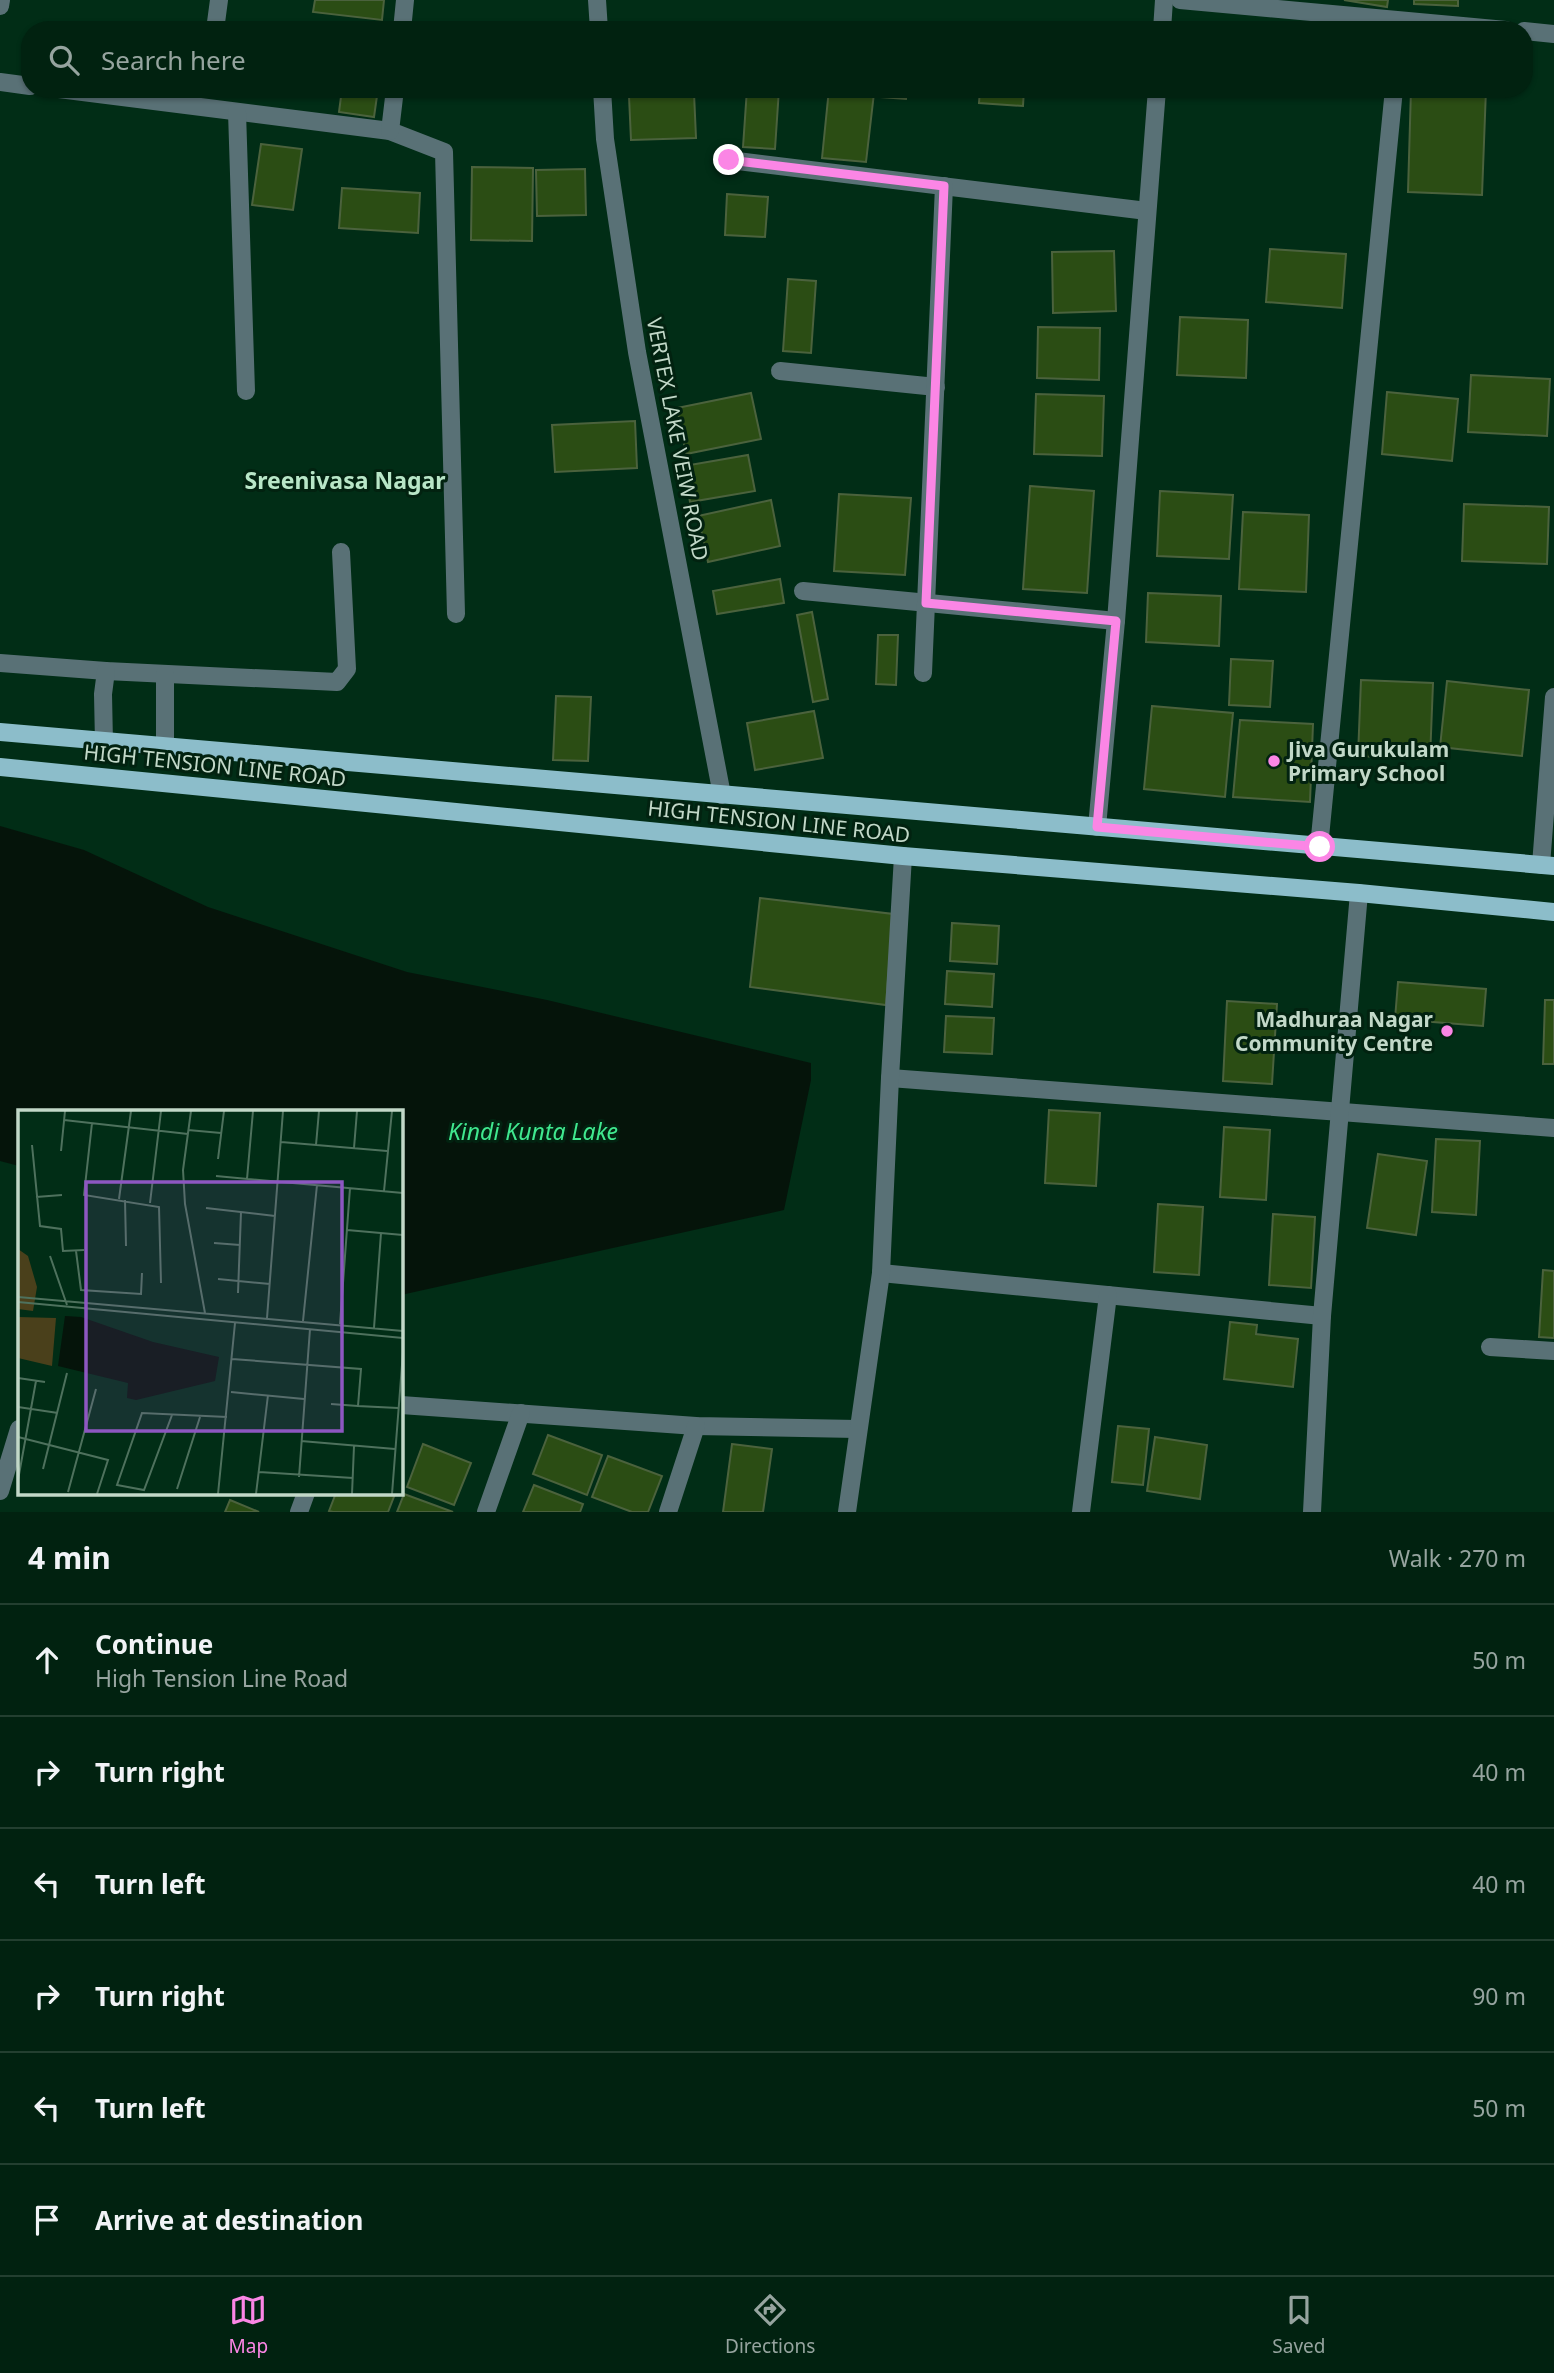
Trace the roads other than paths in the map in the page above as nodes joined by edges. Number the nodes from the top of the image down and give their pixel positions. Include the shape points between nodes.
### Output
1 (1, 0) edge
2 (219, 0) edge
3 (405, 0) edge
4 (597, 0) edge
5 (1164, 0) edge
6 (1180, 0) edge
7 (0, 6) edge
8 (216, 21) edge
9 (403, 21) edge
10 (598, 21) edge
11 (1163, 21) edge
12 (1365, 21) edge
13 (1533, 32) edge
14 (1554, 34) edge
15 (0, 82) edge
16 (21, 85) edge
17 (128, 98) edge
18 (206, 98) edge
19 (394, 98) edge
20 (602, 98) edge
21 (1156, 98) edge
22 (1393, 98) edge
23 (204, 108) junction
24 (237, 112) junction
25 (390, 131) junction
26 (729, 160) dead end
27 (944, 186) junction
28 (1147, 211) junction
29 (780, 371) dead end
30 (936, 387) junction
31 (246, 391) dead end
32 (341, 551) dead end
33 (803, 591) dead end
34 (926, 603) junction
35 (456, 614) dead end
36 (1116, 621) junction
37 (0, 663) edge
38 (106, 671) junction
39 (923, 673) dead end
40 (165, 674) junction
41 (1554, 697) edge
42 (0, 732) edge
43 (104, 743) junction
44 (165, 748) junction
45 (0, 767) edge
46 (722, 795) junction
47 (1097, 827) junction
48 (1320, 847) junction
49 (904, 856) junction
50 (1548, 865) edge
51 (1359, 893) junction
52 (1554, 912) edge
53 (890, 1077) junction
54 (1340, 1112) junction
55 (1554, 1128) edge
56 (881, 1273) junction
57 (1108, 1295) junction
58 (1322, 1316) junction
59 (1490, 1347) dead end
60 (1554, 1351) edge
61 (402, 1405) edge
62 (521, 1413) junction
63 (696, 1426) junction
64 (857, 1429) junction
65 (18, 1432) edge
66 (0, 1491) edge
67 (306, 1494) edge
68 (299, 1512) edge
69 (486, 1512) edge
70 (668, 1512) edge
71 (847, 1512) edge
72 (1080, 1512) edge
73 (1311, 1512) edge

1 - 7 street
2 - 8 street
3 - 9 street
4 - 10 street
5 - 11 street
6 - 12 street
13 - 14 street
15 - 16 street
17 - 23 street
18 - 23 street
19 - 25 street
20 - 46 street, VERTEX LAKE VEIW ROAD via 604,139 637,352
21 - 28 street
22 - 48 street
23 - 24 street
24 - 25 street
24 - 31 street
25 - 35 street via 444,152
26 - 27 street
27 - 28 street
27 - 30 street
28 - 36 street
29 - 30 street
30 - 34 street
32 - 40 street via 347,669 337,682
33 - 34 street
34 - 36 street
34 - 39 street
36 - 47 street
37 - 38 street
38 - 40 street
38 - 43 street
40 - 44 street
41 - 50 street
42 - 43 main road, HIGH TENSION LINE ROAD
43 - 44 main road, HIGH TENSION LINE ROAD
44 - 46 main road, HIGH TENSION LINE ROAD
45 - 49 main road, HIGH TENSION LINE ROAD
46 - 47 main road, HIGH TENSION LINE ROAD
47 - 48 main road, HIGH TENSION LINE ROAD
48 - 50 main road, HIGH TENSION LINE ROAD
49 - 51 main road, HIGH TENSION LINE ROAD
49 - 53 street
51 - 52 main road, HIGH TENSION LINE ROAD
51 - 54 street
53 - 54 street
53 - 56 street
54 - 55 street
54 - 58 street
56 - 57 street
56 - 64 street
57 - 58 street
57 - 72 street
58 - 73 street
59 - 60 street
61 - 62 street
62 - 63 street
62 - 69 street
63 - 64 street
63 - 70 street
64 - 71 street
65 - 66 street
67 - 68 street

